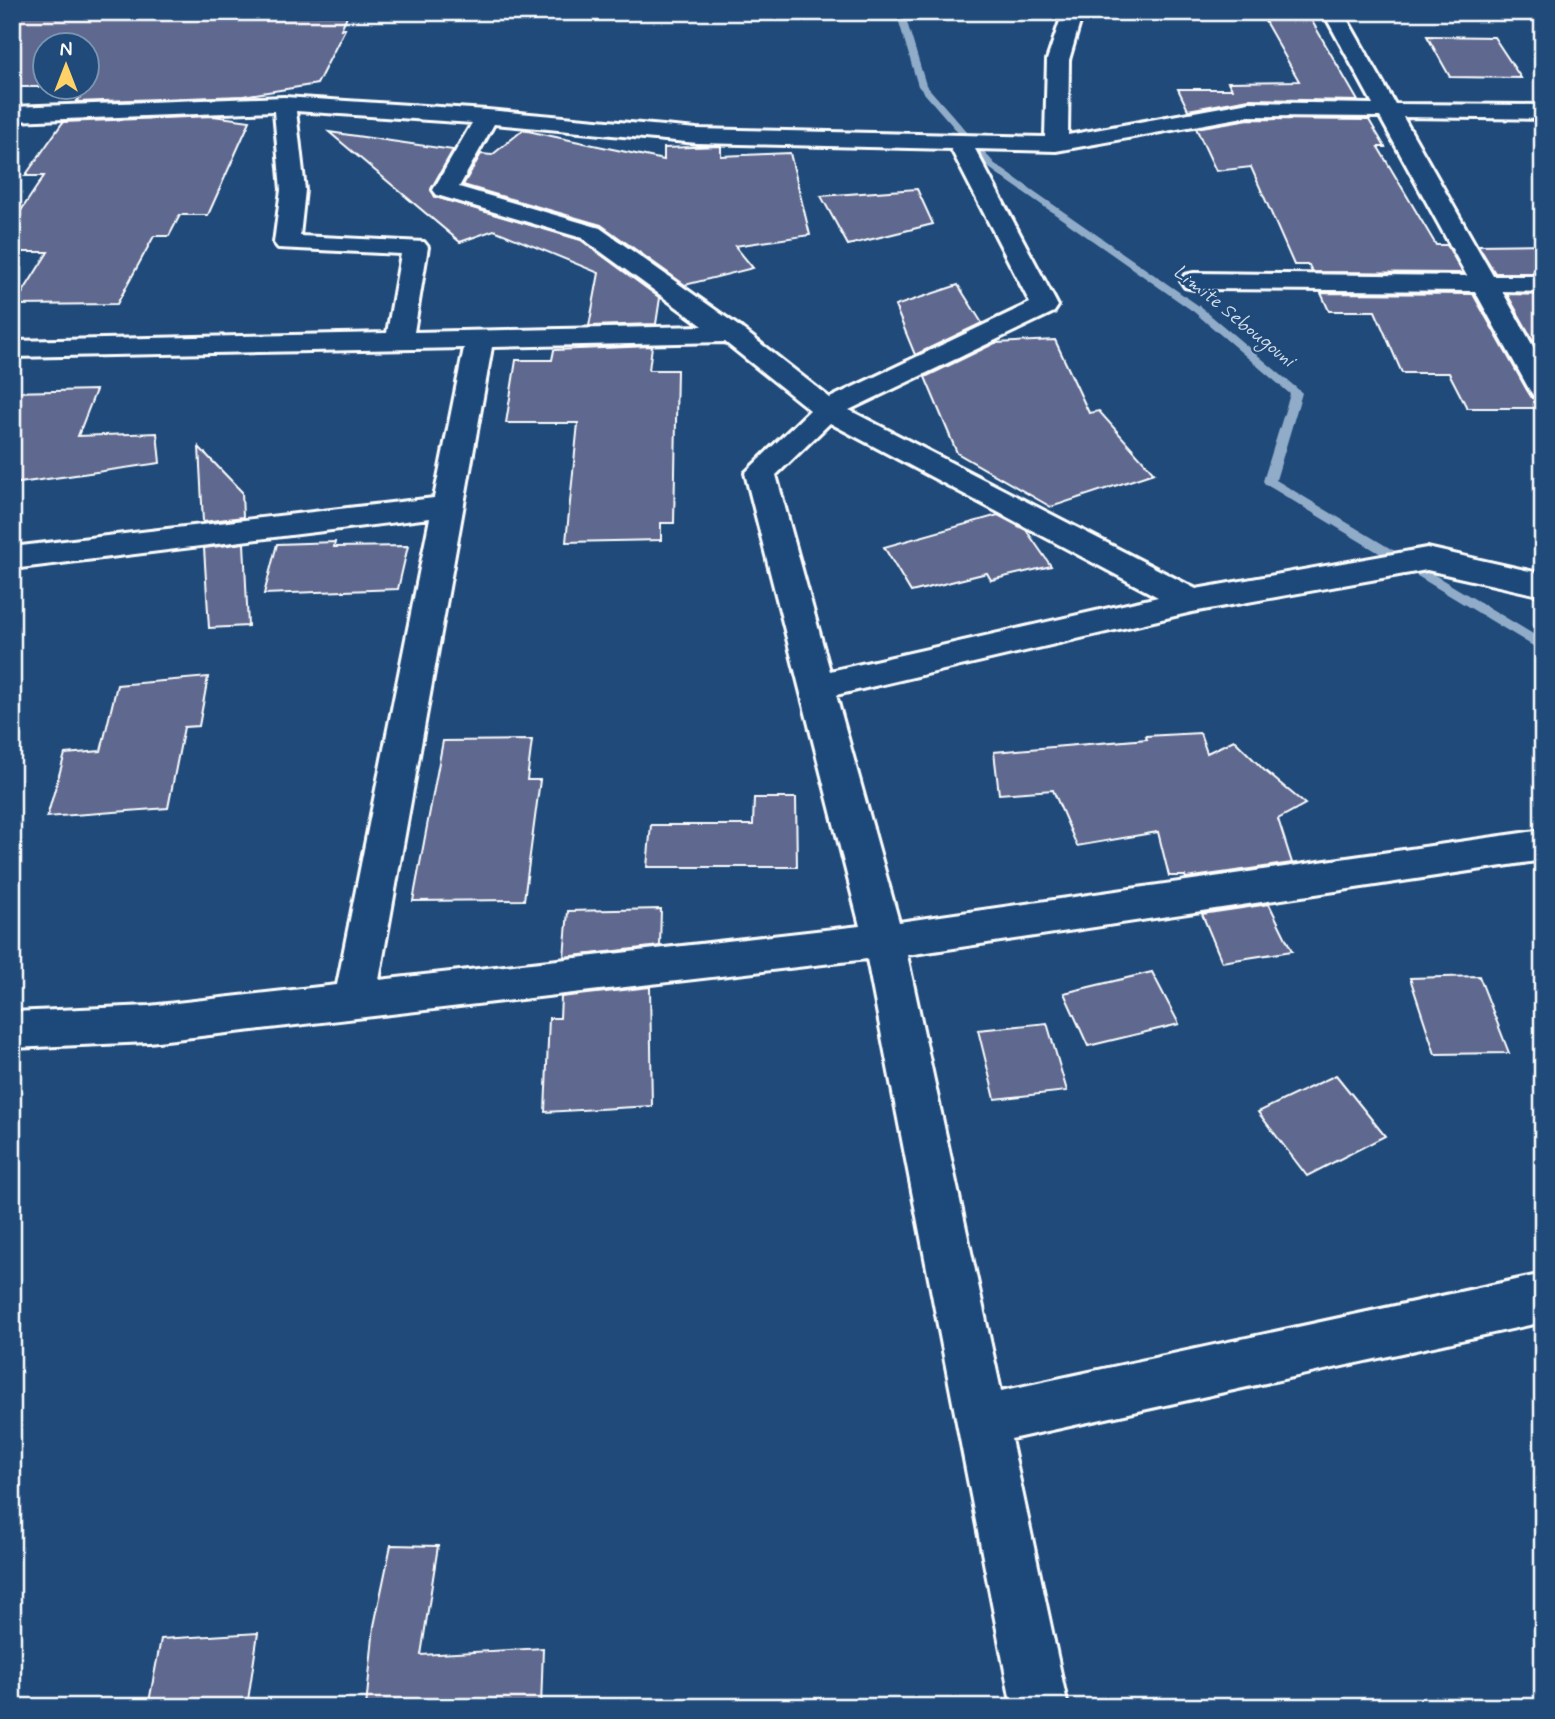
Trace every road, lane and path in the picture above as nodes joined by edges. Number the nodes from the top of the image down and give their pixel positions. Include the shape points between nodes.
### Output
1 (1073, 12) edge
2 (1333, 12) edge
3 (284, 104) junction
4 (1388, 110) junction
5 (1543, 112) edge
6 (12, 114) edge
7 (487, 117) junction
8 (960, 143) junction
9 (1056, 144) junction
10 (1194, 281) dead end
11 (1484, 284) junction
12 (1543, 284) edge
13 (731, 334) junction
14 (479, 341) junction
15 (399, 342) junction
16 (12, 349) edge
17 (1543, 389) edge
18 (827, 410) junction
19 (448, 506) junction
20 (12, 558) edge
21 (1543, 584) edge
22 (1192, 601) junction
23 (816, 687) junction
24 (1543, 845) edge
25 (884, 941) junction
26 (354, 1002) junction
27 (12, 1030) edge
28 (1543, 1298) edge
29 (982, 1420) junction
30 (1040, 1707) edge

1 - 9 street via 1058,60
2 - 4 street
3 - 6 street
3 - 7 street
3 - 15 street via 293,190 287,243 415,247
4 - 5 street
4 - 9 street via 1249,110
4 - 11 street
7 - 8 street via 697,136
7 - 13 street via 446,190 592,233
8 - 9 street
8 - 18 street via 1045,306
10 - 11 street
11 - 12 street
11 - 17 street
13 - 14 street
13 - 18 street
14 - 15 street
14 - 19 street
15 - 16 street
18 - 22 street
18 - 23 street via 760,474
19 - 20 street
19 - 26 street
21 - 22 street via 1427,559
22 - 23 street
23 - 25 street
24 - 25 street
25 - 26 street
25 - 29 street
26 - 27 street via 149,1024
28 - 29 street
29 - 30 street

